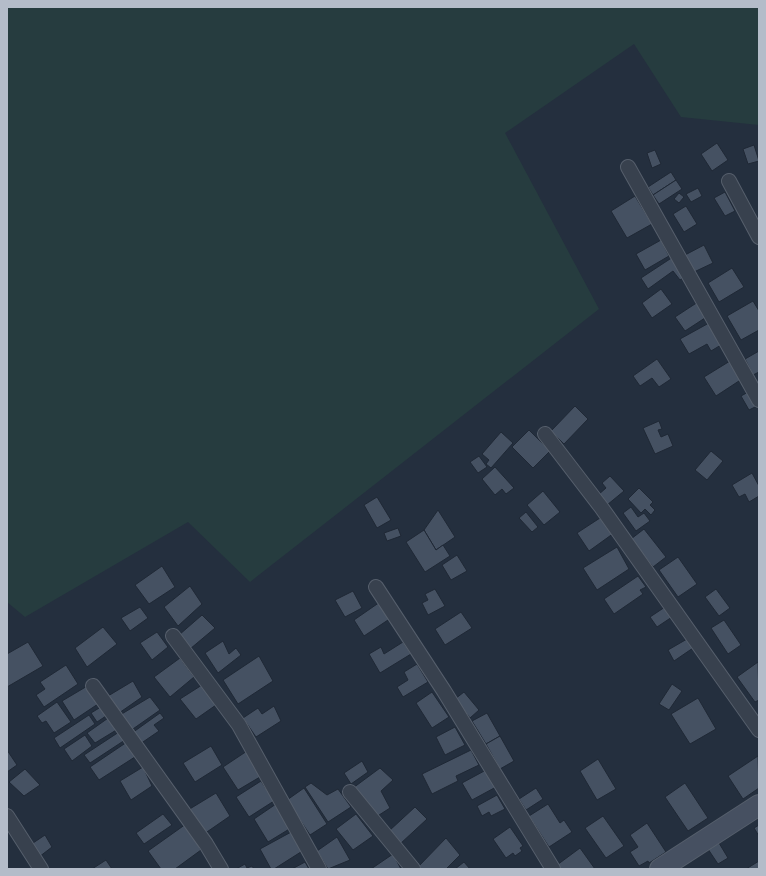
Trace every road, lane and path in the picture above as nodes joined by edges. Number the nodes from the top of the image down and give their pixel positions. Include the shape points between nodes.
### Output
1 (628, 166) dead end
2 (729, 181) dead end
3 (759, 237) edge
4 (759, 400) edge
5 (545, 434) dead end
6 (376, 587) dead end
7 (173, 636) dead end
8 (93, 686) dead end
9 (759, 730) edge
10 (350, 792) dead end
11 (759, 805) edge
12 (7, 816) edge
13 (41, 869) edge
14 (221, 869) edge
15 (319, 869) edge
16 (413, 869) edge
17 (553, 869) edge
18 (662, 869) edge

1 - 4 street
2 - 3 street
5 - 9 street via 601,507
6 - 17 street via 444,691
7 - 15 street via 239,725
8 - 14 street via 206,844
10 - 16 street
11 - 18 street
12 - 13 street

